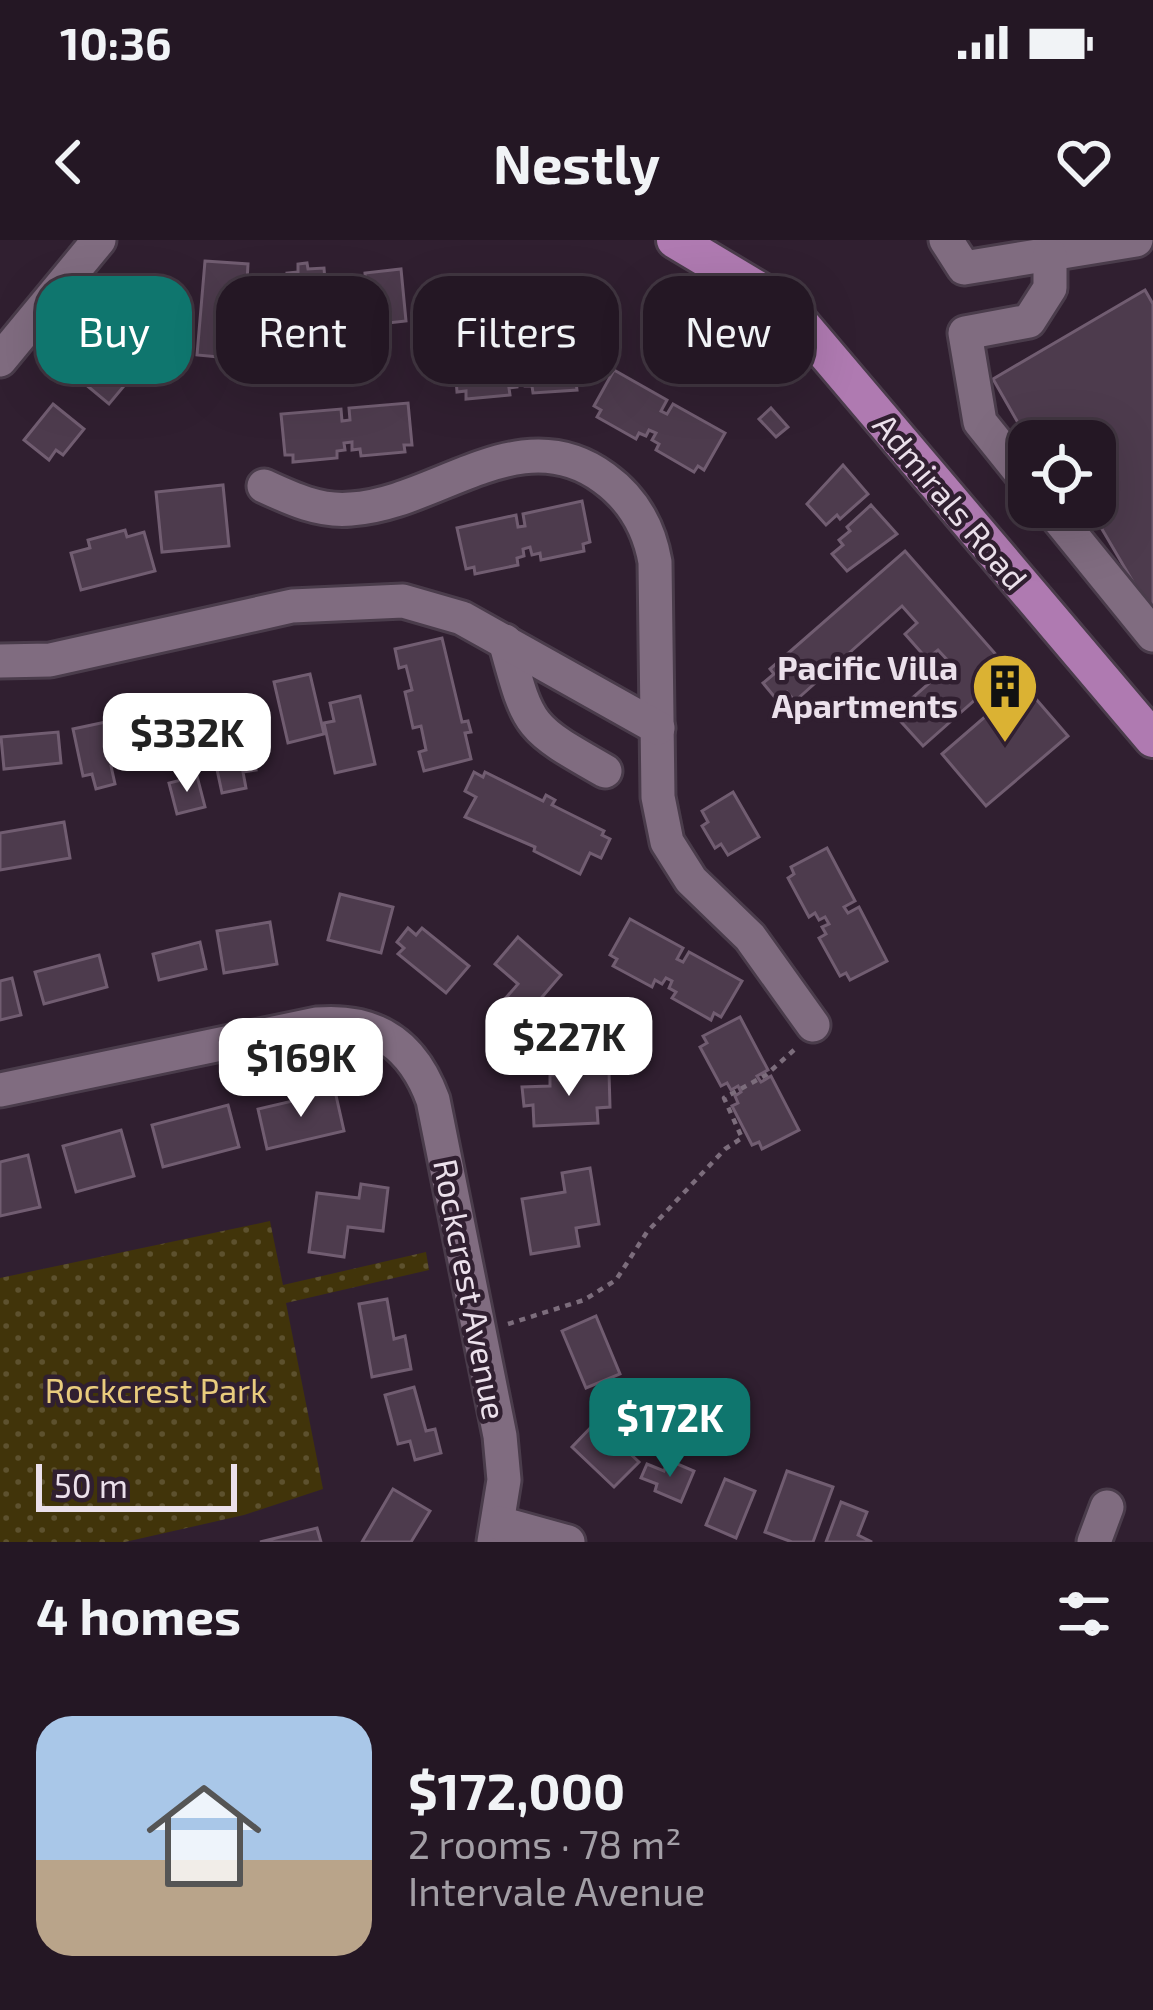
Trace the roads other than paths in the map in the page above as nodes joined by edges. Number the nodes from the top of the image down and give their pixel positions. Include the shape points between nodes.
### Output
1 (99, 240) edge
2 (675, 240) edge
3 (1136, 240) edge
4 (956, 244) edge
5 (1050, 256) junction
6 (0, 360) edge
7 (1008, 457) edge
8 (264, 486) dead end
9 (1065, 528) edge
10 (1153, 635) edge
11 (505, 641) junction
12 (0, 661) edge
13 (657, 686) junction
14 (621, 707) junction
15 (658, 728) junction
16 (1153, 739) edge
17 (604, 771) dead end
18 (813, 1025) road end
19 (0, 1090) edge
20 (1108, 1507) dead end
21 (497, 1533) edge
22 (568, 1542) edge
23 (1094, 1542) edge

1 - 6 street
2 - 16 main road, Admirals Road via 801,324
3 - 5 street
4 - 5 street via 964,268
5 - 7 street via 1050,288 1029,321 965,333 980,422
8 - 13 street via 307,504 355,509 522,456 568,460 597,473 632,504 652,546
9 - 10 street
11 - 12 street via 434,607 353,602 292,606 34,663
11 - 14 street
11 - 17 street via 529,718 551,741
13 - 14 street via 649,704
13 - 15 street
14 - 15 street
15 - 18 street via 659,812 673,856 750,937
19 - 21 street, Rockcrest Avenue via 317,1024 355,1024 391,1038 410,1055 433,1100 504,1458
20 - 23 street
21 - 22 street

